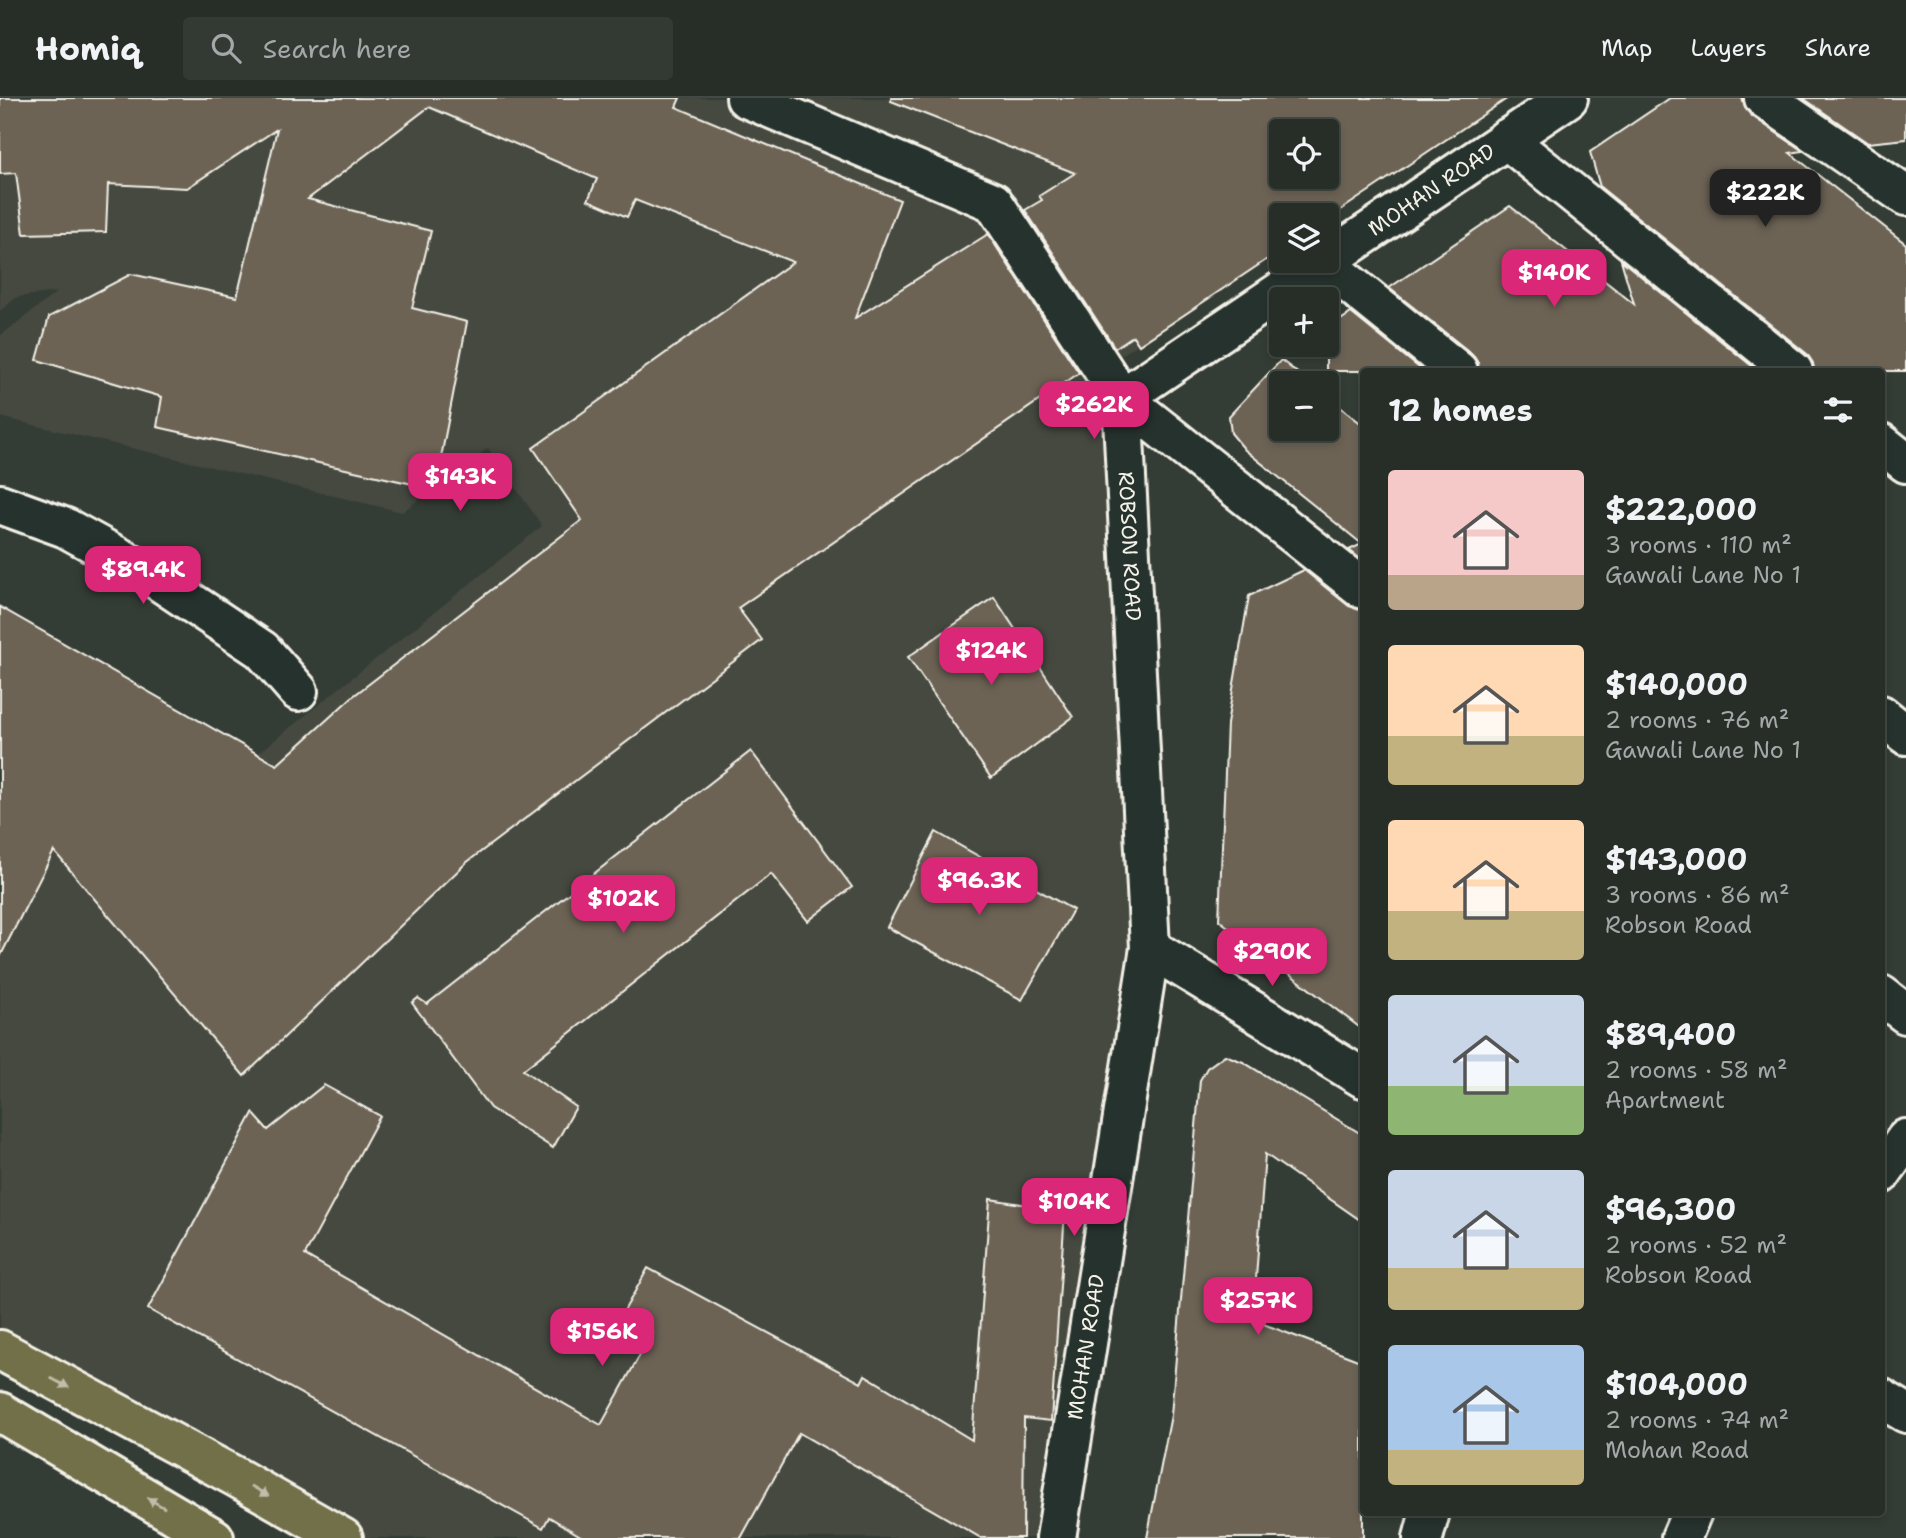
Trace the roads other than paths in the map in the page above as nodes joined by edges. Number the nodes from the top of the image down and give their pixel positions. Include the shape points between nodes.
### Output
1 (746, 98) edge
2 (1567, 98) edge
3 (1764, 98) edge
4 (1506, 139) junction
5 (1906, 196) edge
6 (1339, 252) edge
7 (1308, 273) edge
8 (1338, 273) edge
9 (1454, 368) edge
10 (1789, 368) edge
11 (1122, 398) junction
12 (1885, 446) edge
13 (1906, 463) edge
14 (0, 504) edge
15 (1360, 587) edge
16 (298, 691) dead end
17 (1885, 718) edge
18 (1906, 735) edge
19 (1150, 948) junction
20 (1885, 998) edge
21 (1906, 1014) edge
22 (1360, 1076) edge
23 (1906, 1139) edge
24 (1885, 1168) edge
25 (0, 1350) edge
26 (1885, 1400) edge
27 (0, 1412) edge
28 (1906, 1413) edge
29 (1429, 1516) edge
30 (1690, 1516) edge
31 (214, 1538) edge
32 (343, 1538) edge
33 (1055, 1538) edge
34 (1423, 1538) edge
35 (1681, 1538) edge

1 - 11 street via 993,202
2 - 4 street, MOHAN ROAD
3 - 5 street
4 - 6 street, MOHAN ROAD
4 - 10 street
7 - 11 street, MOHAN ROAD
8 - 9 street
11 - 15 street
11 - 19 street, ROBSON ROAD
12 - 13 street
14 - 16 street via 66,528 144,570 262,650
17 - 18 street
19 - 22 street
19 - 33 street, MOHAN ROAD
20 - 21 street
23 - 24 street
25 -> 32 main road
26 - 28 street
31 -> 27 main road
29 - 34 street
30 - 35 street

